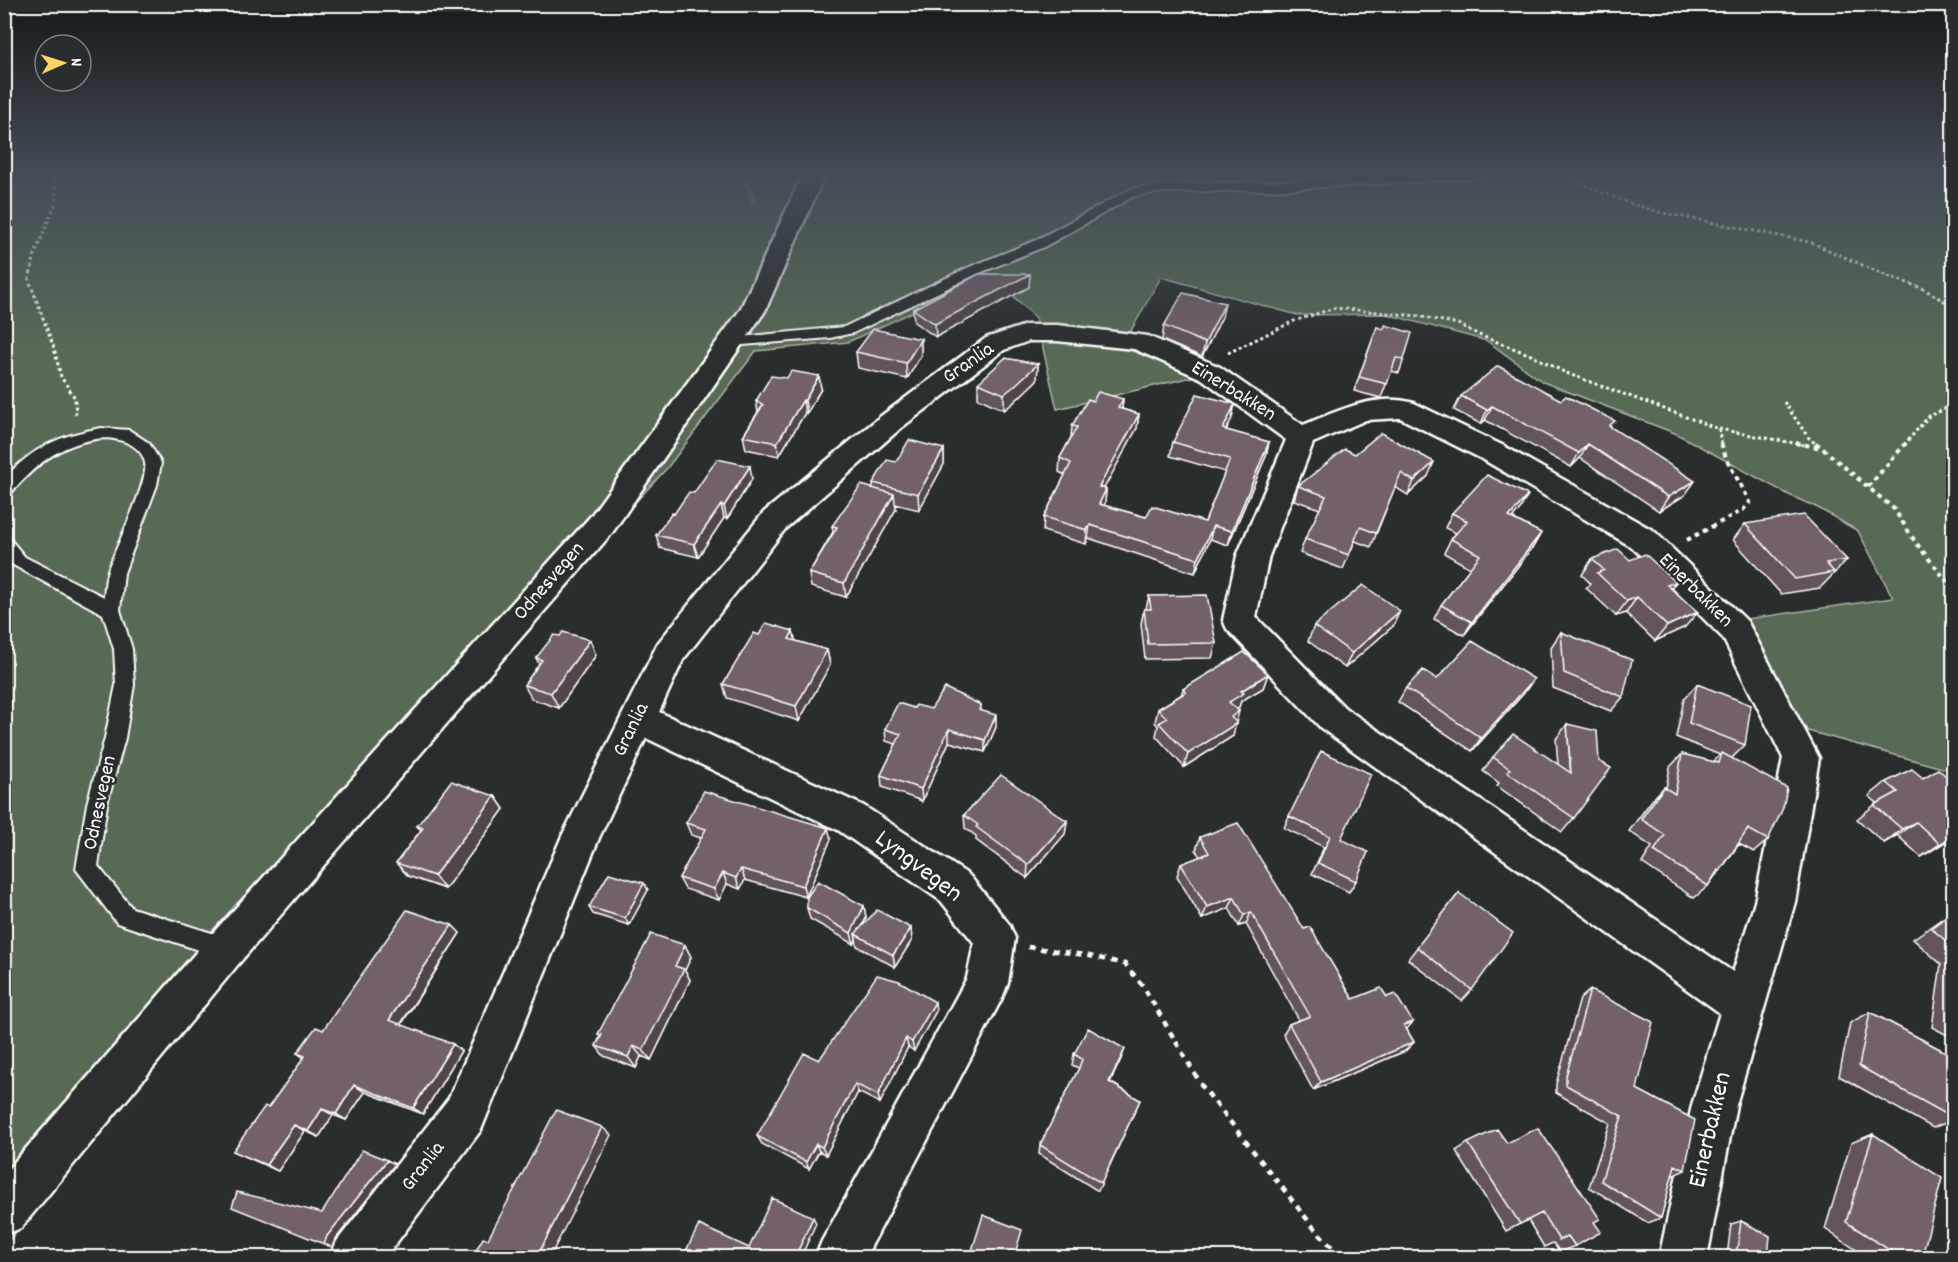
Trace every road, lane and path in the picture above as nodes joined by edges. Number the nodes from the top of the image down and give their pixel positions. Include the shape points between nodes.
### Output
1 (44, 233) edge
2 (787, 233) edge
3 (1059, 233) edge
4 (1766, 233) edge
5 (1953, 307) edge
6 (1057, 333) joint
7 (730, 342) junction
8 (1196, 367) junction
9 (1784, 402) dead end
10 (1953, 405) edge
11 (1719, 429) junction
12 (77, 437) junction
13 (1301, 437) junction
14 (1821, 448) junction
15 (1868, 487) junction
16 (4, 490) edge
17 (4, 543) edge
18 (1657, 553) junction
19 (1953, 590) edge
20 (111, 610) junction
21 (638, 718) junction
22 (995, 938) junction
23 (226, 948) junction
24 (1744, 1004) junction
25 (4, 1211) edge
26 (354, 1257) edge
27 (839, 1257) edge
28 (1341, 1257) edge
29 (1683, 1257) edge

1 - 12 path via 29,280 61,377 75,398
2 - 7 street, Odnesvegen via 752,311
3 - 7 lane via 848,330
4 - 5 path via 1810,242 1922,288
6 - 8 street, Einerbakken via 1139,342
6 - 21 street, Granlia via 1026,333 995,344 891,422 775,520 670,652
7 - 23 street, Odnesvegen via 601,525
8 - 11 path via 1314,312 1355,309 1458,324 1566,373
8 - 13 street, Einerbakken via 1211,373
9 - 14 path via 1808,437
10 - 15 path via 1929,416
11 - 14 path
11 - 18 path via 1722,452 1750,502 1743,510
12 - 16 lane, Odnesvegen via 27,464
12 - 20 lane, Odnesvegen via 124,434 144,447 153,463 149,485 115,573
13 - 18 street, Einerbakken via 1362,411 1404,408 1494,453 1643,539
13 - 24 street via 1253,556 1239,620 1333,718
14 - 15 path
15 - 19 path via 1894,509
17 - 20 lane via 19,561
18 - 24 street, Einerbakken via 1734,630 1801,758 1775,902
20 - 23 lane, Odnesvegen via 123,649 124,686 116,738 97,804 87,869 125,916
21 - 22 street, Lyngvegen via 851,818 955,888
21 - 26 street, Granlia via 581,836 465,1114
22 - 27 street via 987,983
22 - 28 path via 1125,964 1143,986 1202,1086
23 - 25 street, Odnesvegen
24 - 29 street, Einerbakken via 1714,1105

